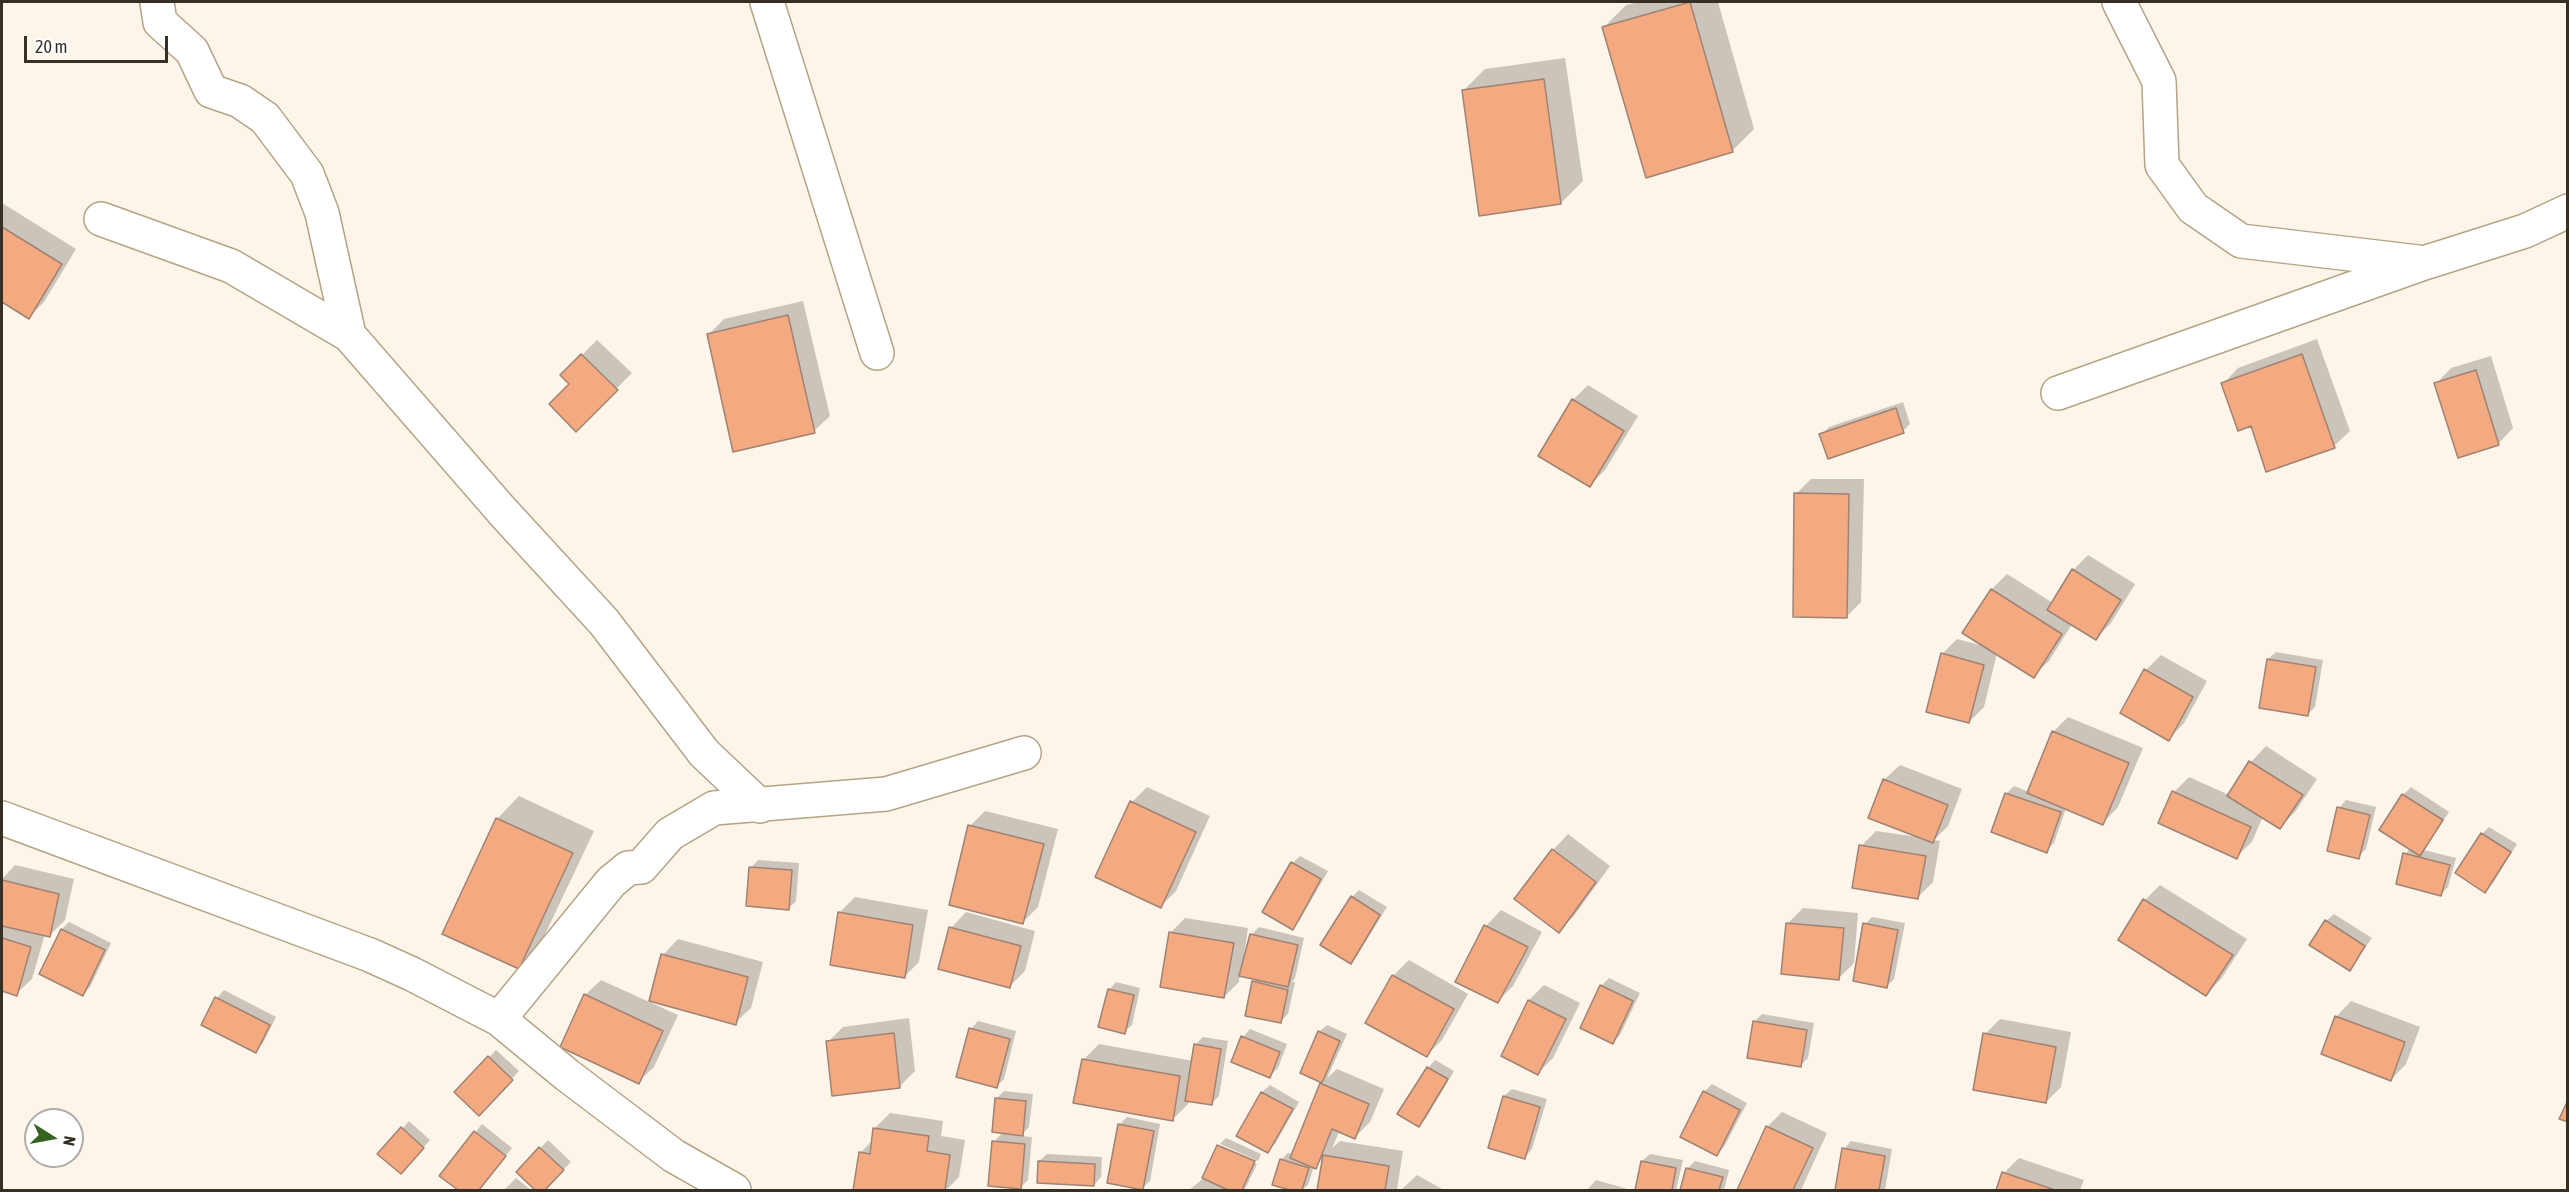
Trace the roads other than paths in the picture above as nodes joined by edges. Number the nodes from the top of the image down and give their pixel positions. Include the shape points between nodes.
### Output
1 (156, 2) edge
2 (767, 2) edge
3 (2119, 2) edge
4 (2568, 211) edge
5 (101, 219) dead end
6 (2424, 263) junction
7 (349, 335) junction
8 (877, 353) dead end
9 (2058, 393) dead end
10 (1024, 753) dead end
11 (760, 806) junction
12 (2, 818) edge
13 (498, 1019) junction
14 (734, 1191) edge

1 - 7 street via 160,22 192,51 211,91 240,101 265,118 307,174 322,213
2 - 8 street
3 - 6 street via 2159,81 2162,165 2193,208 2241,241
4 - 6 street via 2525,231
5 - 7 street via 231,266
6 - 9 street
7 - 11 street via 604,622 704,753
10 - 11 street via 886,794
11 - 13 street via 714,808 670,834 641,867 628,868
12 - 13 street via 370,955
13 - 14 street via 674,1156

